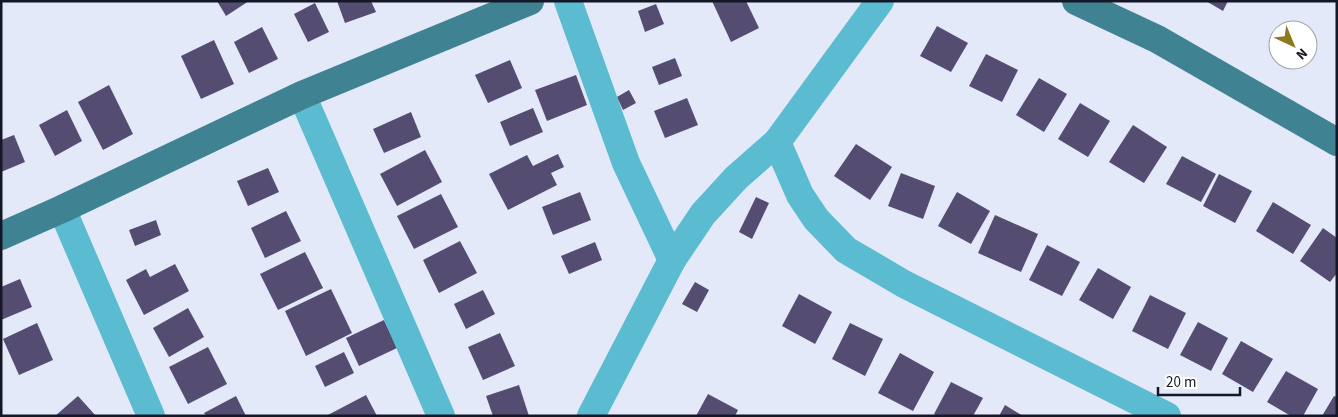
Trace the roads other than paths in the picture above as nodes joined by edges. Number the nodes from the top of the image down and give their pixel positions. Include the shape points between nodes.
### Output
1 (530, 1) edge
2 (568, 1) edge
3 (880, 1) edge
4 (1076, 1) edge
5 (302, 95) junction
6 (778, 142) junction
7 (1337, 142) edge
8 (62, 209) junction
9 (1, 236) edge
10 (672, 260) junction
11 (151, 416) edge
12 (441, 416) edge
13 (591, 416) edge
14 (1167, 416) edge

1 - 5 main road
2 - 10 street via 626,163
3 - 6 street
4 - 7 main road via 1157,39
5 - 8 main road
5 - 12 street
6 - 10 street via 736,178 703,214
6 - 14 street via 806,203 846,250 904,284
8 - 9 main road
8 - 11 street
10 - 13 street

